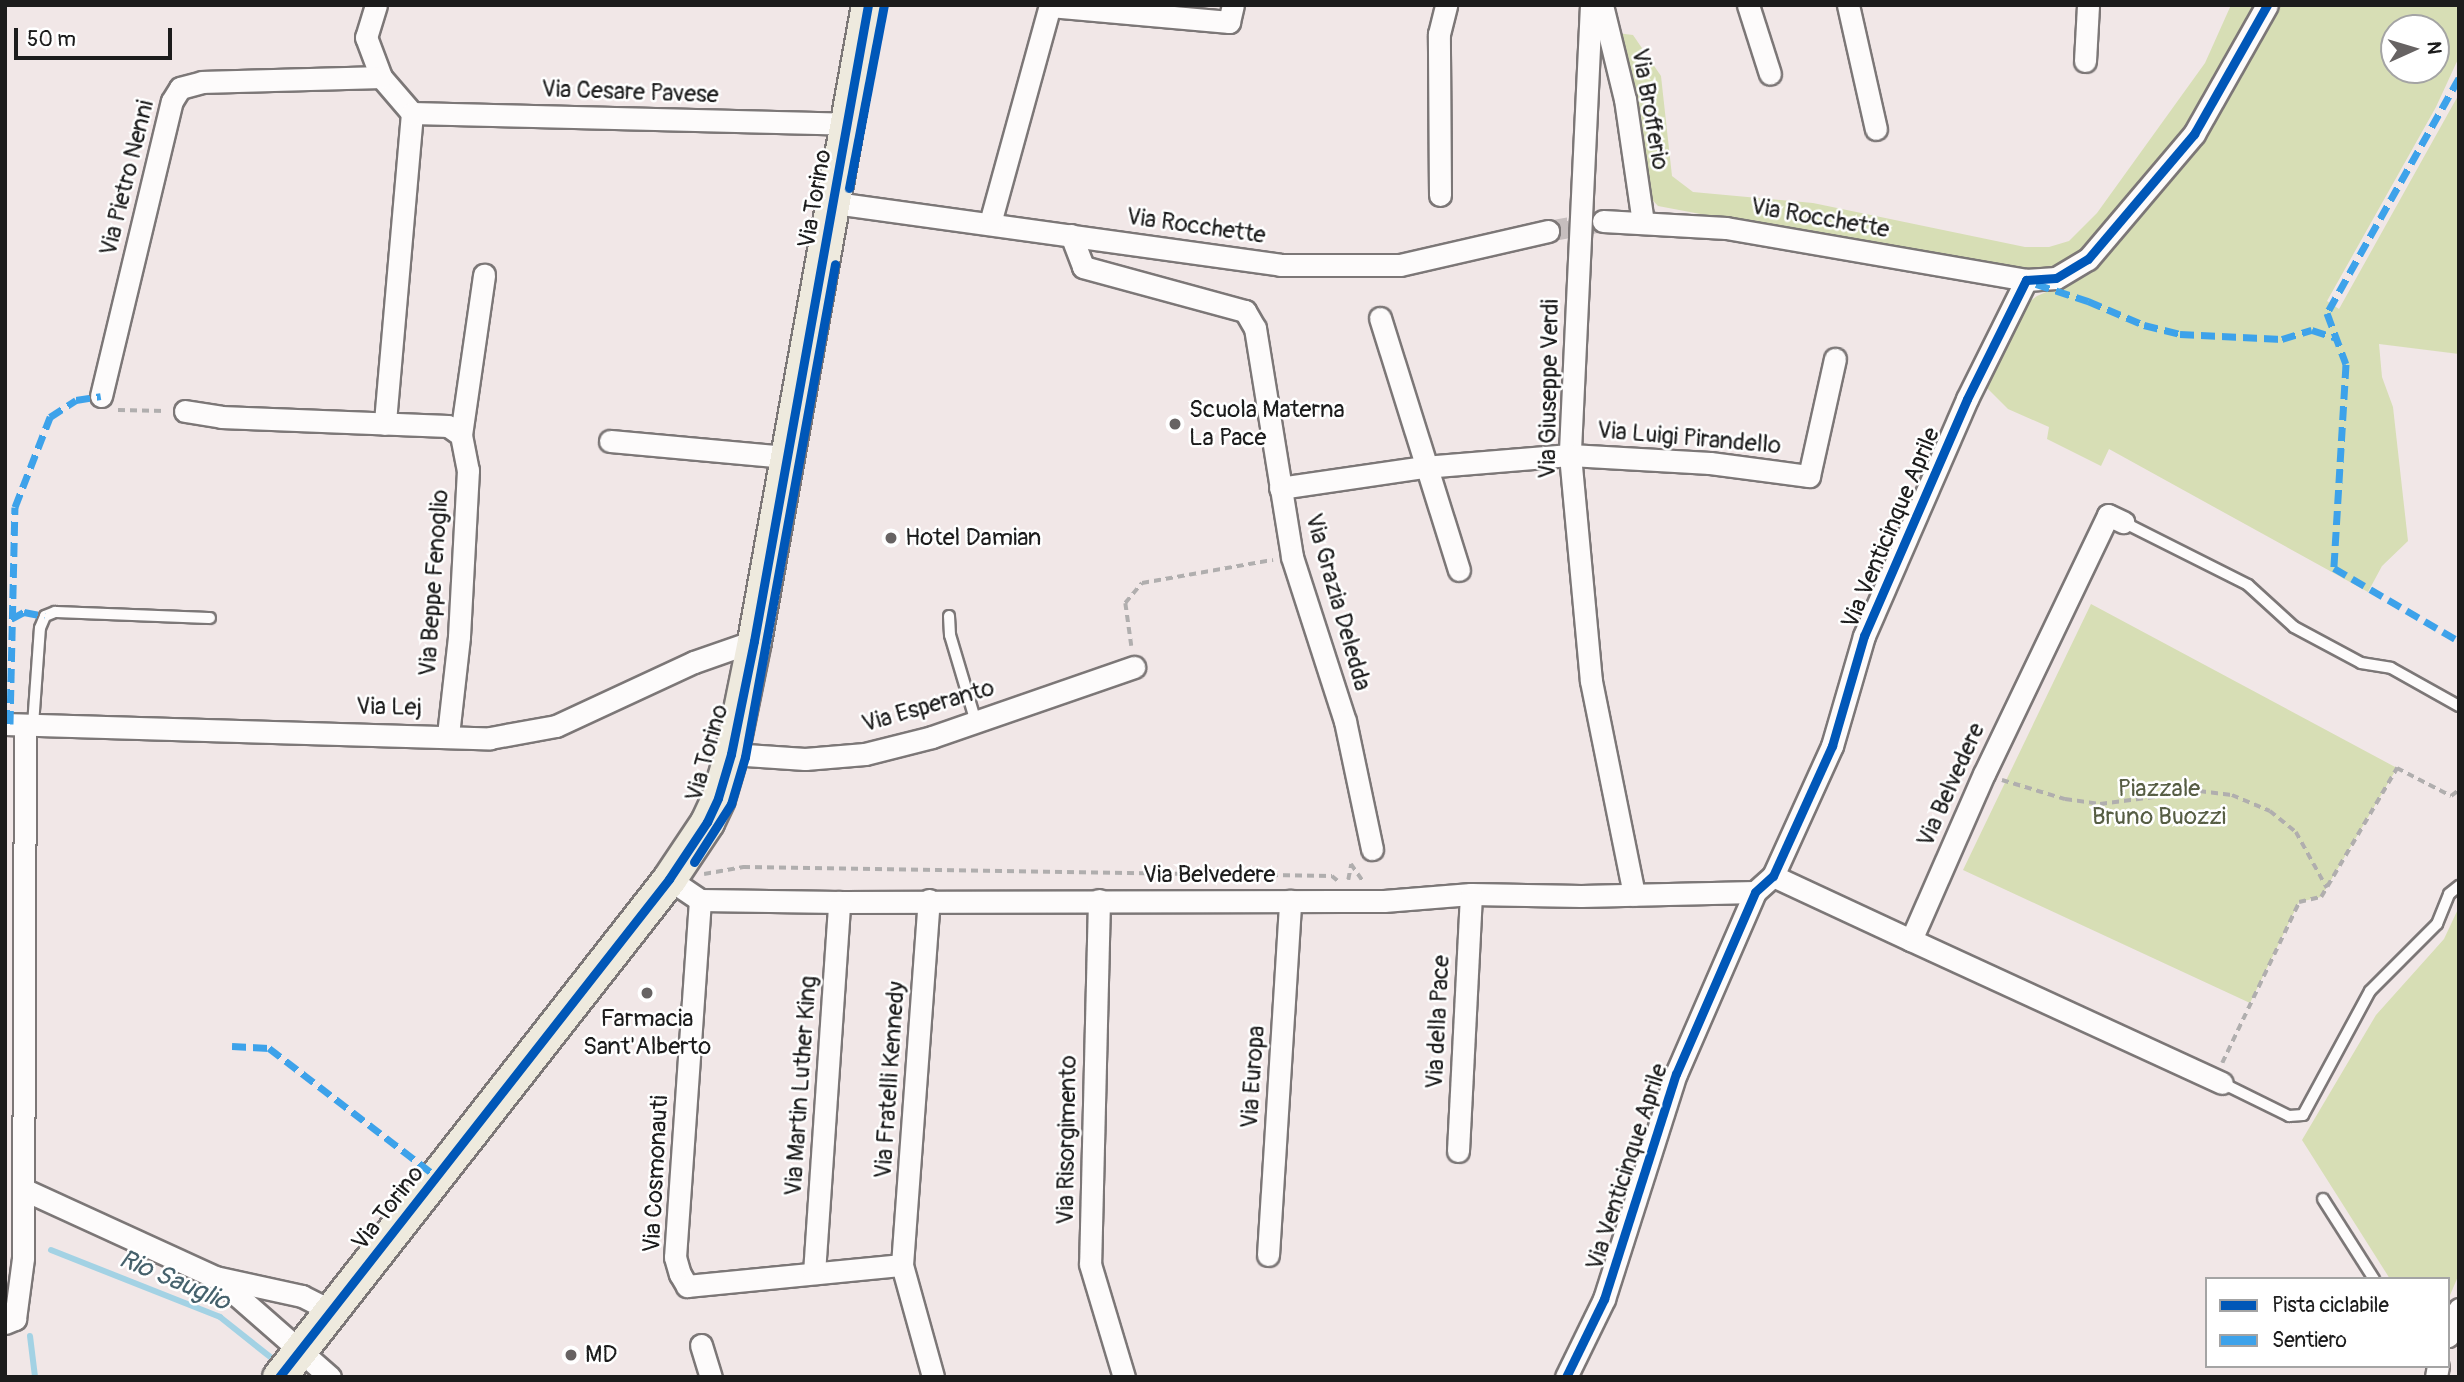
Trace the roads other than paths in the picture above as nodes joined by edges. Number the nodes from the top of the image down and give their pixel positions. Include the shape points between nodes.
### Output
1 (376, 5) edge
2 (868, 5) edge
3 (1233, 5) edge
4 (1446, 5) edge
5 (1591, 5) edge
6 (1602, 5) edge
7 (1748, 5) edge
8 (1848, 5) edge
9 (2088, 5) edge
10 (2267, 5) edge
11 (1050, 6) edge
12 (2085, 61) dead end
13 (1770, 74) dead end
14 (381, 77) junction
15 (412, 113) junction
16 (847, 124) junction
17 (1876, 129) dead end
18 (1440, 195) dead end
19 (835, 203) junction
20 (1603, 221) tunnel mouth
21 (990, 223) junction
22 (1643, 223) junction
23 (1548, 231) tunnel mouth
24 (1071, 235) junction
25 (484, 275) dead end
26 (2026, 280) junction
27 (1380, 318) dead end
28 (1835, 359) dead end
29 (101, 396) road end
30 (185, 411) road end
31 (385, 424) junction
32 (461, 435) junction
33 (610, 441) dead end
34 (1570, 455) junction
35 (786, 457) junction
36 (1424, 467) junction
37 (1280, 488) junction
38 (2116, 518) joint
39 (1459, 570) dead end
40 (949, 615) dead end
41 (210, 618) dead end
42 (754, 641) junction
43 (1134, 667) road end
44 (2459, 706) edge
45 (976, 722) junction
46 (21, 725) edge
47 (448, 735) junction
48 (731, 754) junction
49 (1372, 849) road end
50 (1773, 876) junction
51 (2459, 886) edge
52 (686, 890) junction
53 (1755, 892) junction
54 (1471, 894) junction
55 (1634, 895) junction
56 (929, 900) junction
57 (1099, 900) junction
58 (1290, 901) junction
59 (839, 902) junction
60 (1911, 940) junction
61 (2218, 1081) joint
62 (1458, 1151) dead end
63 (25, 1190) junction
64 (2323, 1199) dead end
65 (1268, 1255) dead end
66 (902, 1265) junction
67 (814, 1273) junction
68 (215, 1277) junction
69 (2374, 1277) edge
70 (2459, 1309) edge
71 (332, 1311) junction
72 (5, 1324) edge
73 (2450, 1331) edge
74 (701, 1345) dead end
75 (300, 1351) junction
76 (279, 1377) edge
77 (330, 1377) edge
78 (711, 1377) edge
79 (933, 1377) edge
80 (1124, 1377) edge
81 (1566, 1377) edge

1 - 14 street via 366,37
2 - 16 main road, Via Torino
3 - 11 street via 1229,22
4 - 18 street via 1439,34
5 - 34 street, Via Giuseppe Verdi
6 - 22 street, Via Brofferio via 1625,99
7 - 13 street
8 - 17 street
9 - 12 street
10 - 26 street via 2194,134 2088,259 2056,278
11 - 21 street
14 - 15 street
14 - 29 street, Via Pietro Nenni via 202,82 180,88 172,101
15 - 16 street, Via Cesare Pavese
15 - 31 street
16 - 19 main road, Via Torino
19 - 21 street, Via Rocchette
19 - 35 main road, Via Torino
20 - 22 street, Via Rocchette
21 - 24 street, Via Rocchette
22 - 26 street, Via Rocchette via 1726,228
23 - 24 street, Via Rocchette via 1400,265 1280,265
24 - 37 street, Via Grazia Deledda via 1083,267 1245,311 1255,328
25 - 32 street, Via Beppe Fenoglio
26 - 50 street, Via Venticinque Aprile via 1967,399 1870,623 1832,747
27 - 36 street
28 - 34 street, Via Luigi Pirandello via 1809,476 1710,463
30 - 31 street via 221,417
31 - 32 street via 448,426
32 - 47 street, Via Beppe Fenoglio via 468,470 459,637
33 - 35 street
34 - 36 street, Via Luigi Pirandello
34 - 55 street, Via Giuseppe Verdi via 1591,681
35 - 42 main road, Via Torino
36 - 37 street, Via Luigi Pirandello
36 - 39 street
37 - 49 street, Via Grazia Deledda via 1292,556 1345,721
38 - 44 lane via 2248,585 2294,627 2361,663 2391,668
38 - 60 street, Via Belvedere via 1983,774
40 - 45 lane via 950,635
41 - 46 lane via 55,612 45,616
42 - 47 street, Via Lej via 694,662 556,726 491,738
42 - 48 main road, Via Torino
43 - 45 street, Via Esperanto
45 - 48 street, Via Esperanto via 865,754 805,759
46 - 47 street, Via Lej
46 - 63 street
48 - 52 main road, Via Torino
50 - 53 street, Via Venticinque Aprile
50 - 60 street
51 - 61 lane via 2449,894 2437,924 2370,991 2303,1115 2289,1116
52 - 59 street, Via Belvedere
52 - 67 street, Via Cosmonauti via 675,1257 680,1274 687,1286
52 - 71 main road, Via Torino
53 - 55 street, Via Belvedere
53 - 81 street, Via Venticinque Aprile via 1676,1074 1604,1300
54 - 55 street, Via Belvedere
54 - 58 street, Via Belvedere via 1384,901
54 - 62 street, Via della Pace
56 - 57 street, Via Belvedere
56 - 59 street, Via Belvedere
56 - 66 street, Via Fratelli Kennedy
57 - 58 street, Via Belvedere
57 - 80 street, Via Risorgimento via 1090,1264
58 - 65 street, Via Europa
59 - 67 street, Via Martin Luther King
60 - 61 street
63 - 68 street
63 - 72 street via 15,1319
64 - 69 lane
66 - 67 street, Via Cosmonauti
66 - 79 street
68 - 71 street via 302,1296
68 - 75 street
70 - 73 street
71 - 75 main road, Via Torino
74 - 78 street
75 - 76 main road, Via Torino
75 - 77 street

